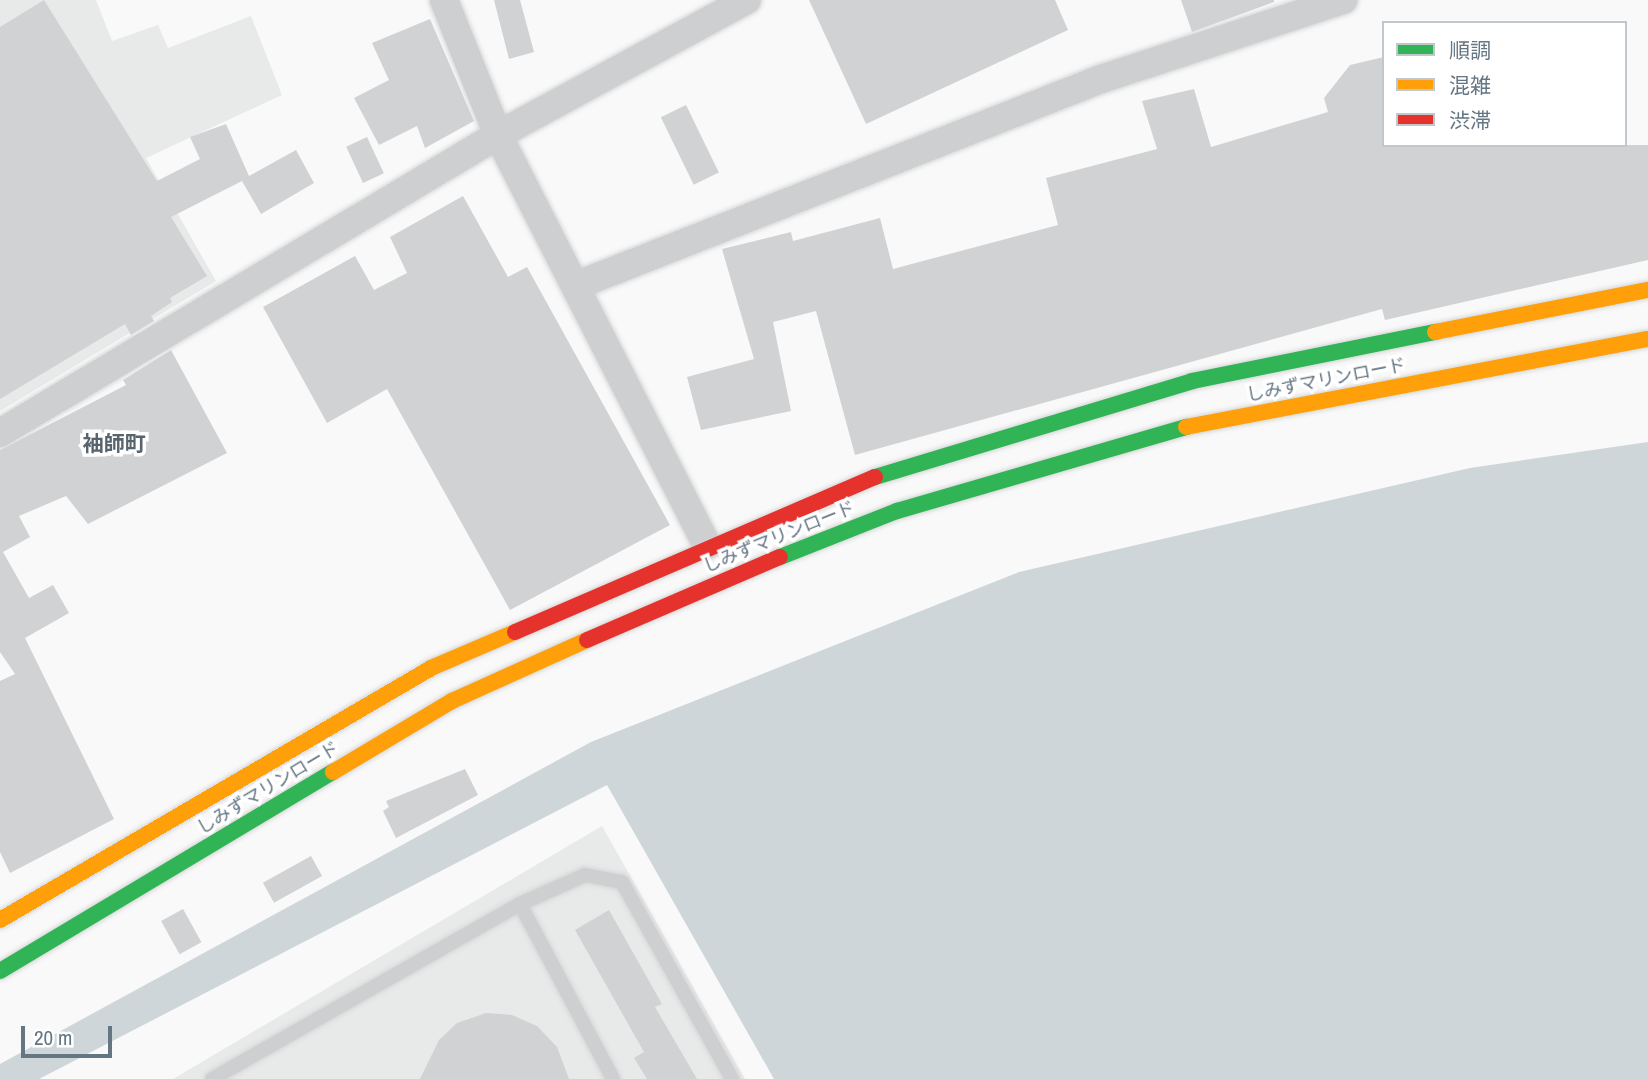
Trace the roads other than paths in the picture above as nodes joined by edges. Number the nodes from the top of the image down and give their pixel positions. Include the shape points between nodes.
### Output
1 (444, 0) edge
2 (747, 0) edge
3 (1343, 0) edge
4 (498, 135) junction
5 (575, 286) junction
6 (1648, 290) edge
7 (1648, 339) edge
8 (0, 433) edge
9 (707, 545) junction
10 (520, 904) junction
11 (0, 920) edge
12 (0, 971) edge
13 (212, 1079) edge
14 (613, 1079) edge
15 (732, 1079) edge

1 - 4 street
2 - 4 street
3 - 5 street via 1101,79
4 - 5 street
4 - 8 street
5 - 9 street
6 - 9 street, しみずマリンロード via 1192,381 886,472
7 - 12 street, しみずマリンロード via 1190,426 897,511 706,586 452,701
9 - 11 street, しみずマリンロード via 431,668
10 - 13 lane
10 - 14 lane
10 - 15 lane via 585,875 622,882

